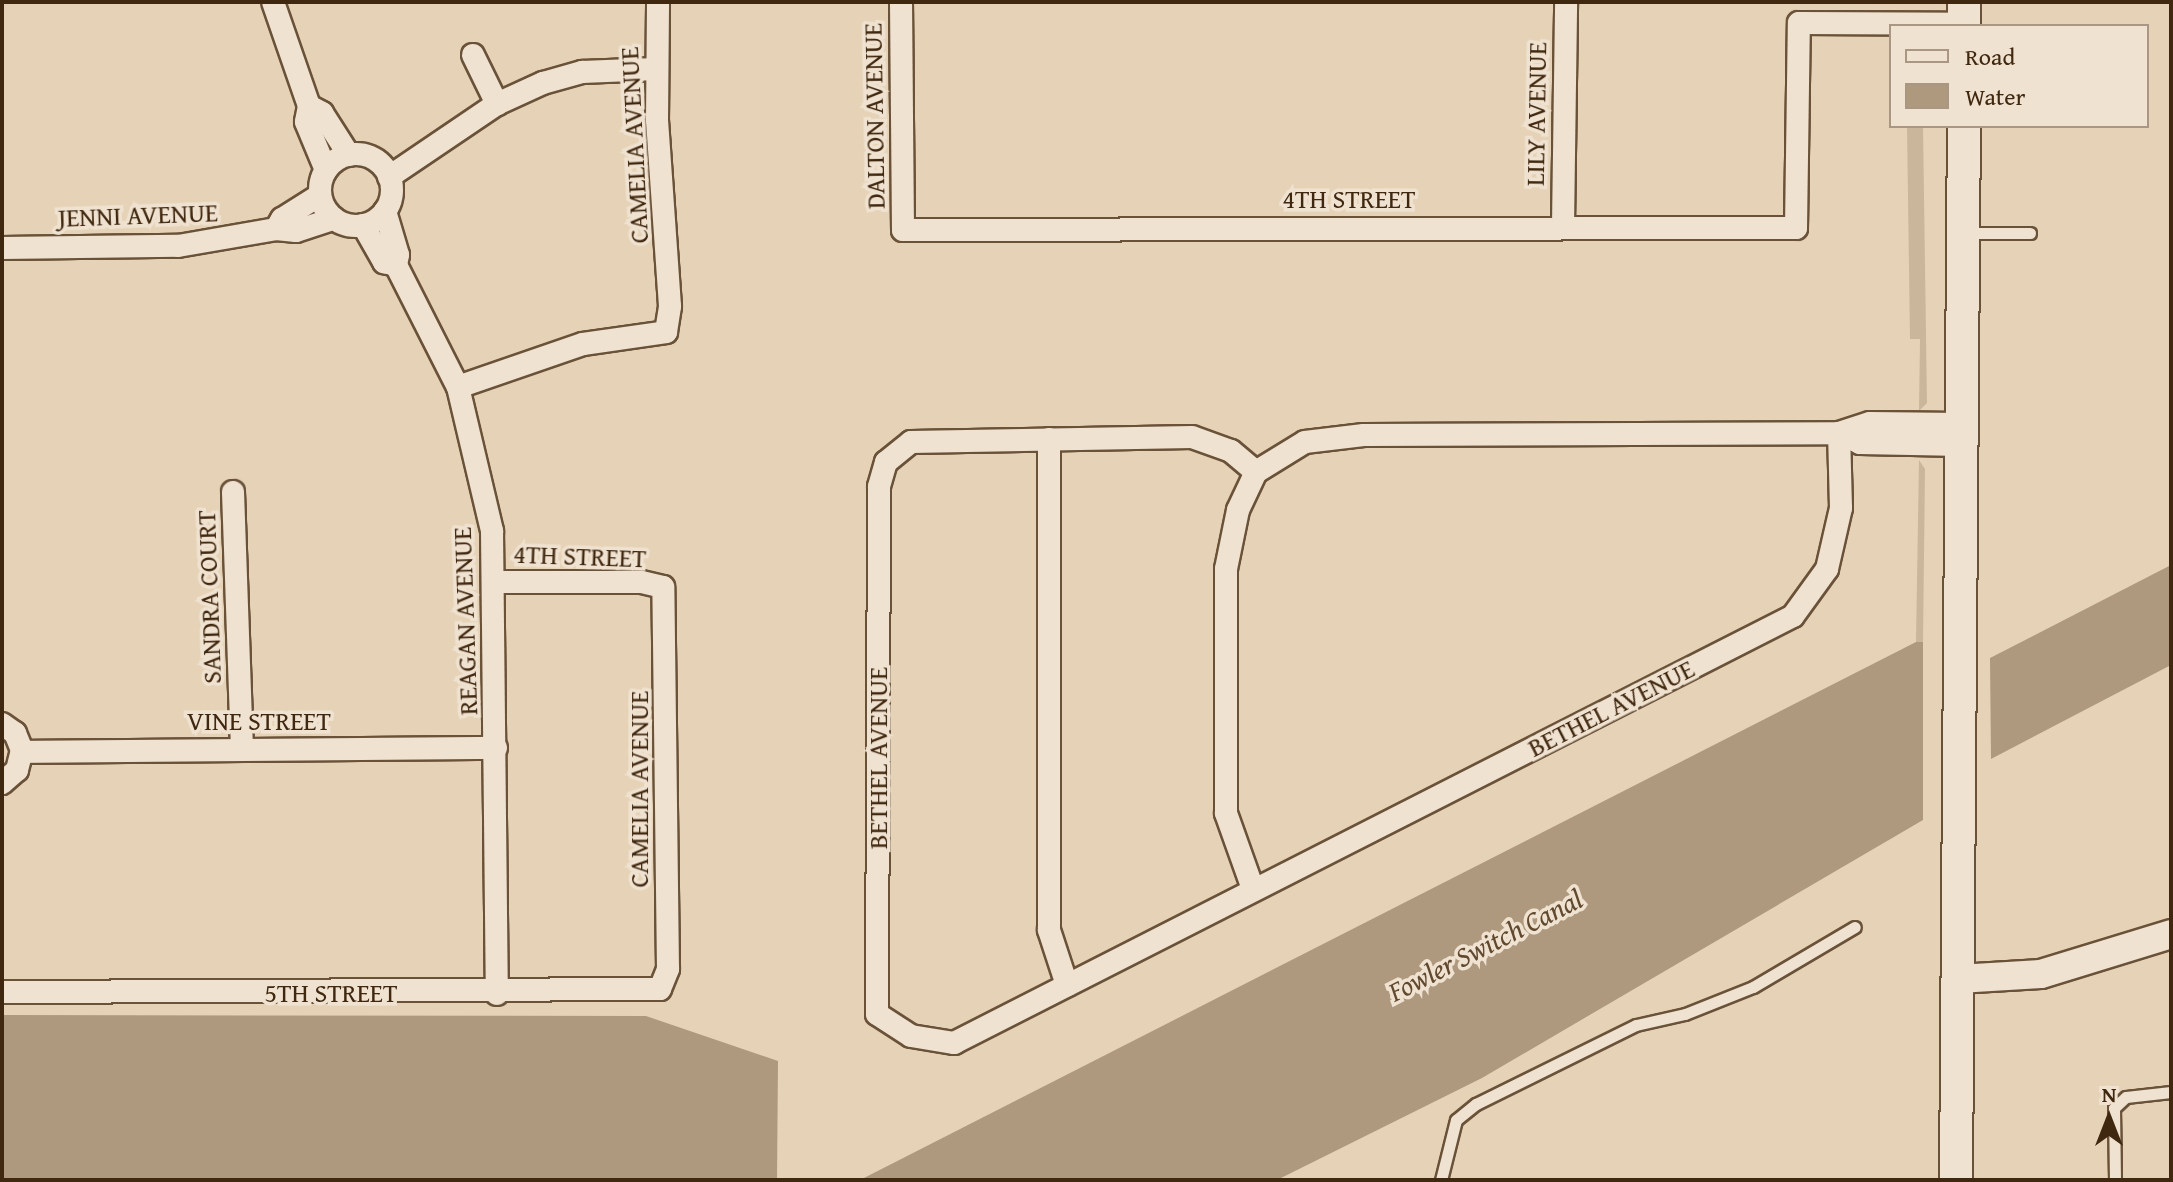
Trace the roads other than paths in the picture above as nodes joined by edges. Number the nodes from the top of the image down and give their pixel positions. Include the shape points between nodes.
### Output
1 (273, 2) edge
2 (658, 2) edge
3 (901, 2) edge
4 (1566, 2) edge
5 (1964, 17) edge
6 (473, 55) dead end
7 (656, 69) junction
8 (497, 104) junction
9 (309, 106) junction
10 (1964, 128) edge
11 (349, 155) junction
12 (326, 170) junction
13 (383, 170) junction
14 (320, 195) junction
15 (385, 211) junction
16 (334, 219) junction
17 (363, 225) junction
18 (1563, 226) junction
19 (276, 229) junction
20 (903, 230) joint
21 (1963, 233) junction
22 (2030, 233) dead end
23 (2, 248) edge
24 (396, 265) junction
25 (458, 387) junction
26 (1839, 433) junction
27 (1962, 434) junction
28 (1049, 439) junction
29 (1256, 472) junction
30 (233, 492) dead end
31 (496, 582) junction
32 (663, 587) joint
33 (2, 724) edge
34 (242, 748) junction
35 (496, 748) junction
36 (22, 752) junction
37 (2, 783) edge
38 (1253, 889) junction
39 (1855, 927) dead end
40 (2171, 934) edge
41 (1958, 979) junction
42 (1067, 985) junction
43 (660, 989) joint
44 (2, 992) edge
45 (497, 994) junction
46 (2171, 1092) edge
47 (1441, 1180) edge
48 (1956, 1180) edge
49 (2115, 1180) edge

1 - 9 street
2 - 7 street, CAMELIA AVENUE
3 - 20 street, DALTON AVENUE
4 - 18 street, LILY AVENUE
5 - 18 street, 4TH STREET via 1799,23 1796,228
6 - 8 street
7 - 8 street via 582,72
7 - 25 street, CAMELIA AVENUE via 668,232 666,332 583,344
8 - 13 street via 432,145 429,154
9 - 11 street via 322,113
9 - 12 street via 306,122
10 - 21 main road
11 - 12 street
11 - 13 street
12 - 14 street
13 - 15 street via 391,195
14 - 16 street
14 - 19 street via 282,219
15 - 17 street
15 - 24 street, REAGAN AVENUE
16 - 17 street
16 - 19 street, JENNI AVENUE via 296,231
17 - 24 street, REAGAN AVENUE via 384,262
18 - 20 street, 4TH STREET
19 - 23 street, JENNI AVENUE via 178,246
21 - 22 lane
21 - 27 main road
24 - 25 street, REAGAN AVENUE
25 - 31 street, REAGAN AVENUE via 481,475
26 - 27 street via 1860,443
26 - 29 street via 1364,435 1305,442
26 - 38 street, BETHEL AVENUE via 1841,508 1827,569 1793,616
27 - 41 main road
28 - 29 street, BETHEL AVENUE via 1192,437 1231,451
28 - 42 street via 1049,930
28 - 42 street, BETHEL AVENUE via 911,442 886,462 879,487 877,1014 911,1036 954,1043
29 - 38 street via 1238,510 1226,569 1226,813
30 - 34 street, SANDRA COURT
31 - 32 street, 4TH STREET via 641,582
31 - 35 street, REAGAN AVENUE
32 - 43 street, CAMELIA AVENUE via 668,969
33 - 36 street via 15,733
34 - 35 street, VINE STREET
34 - 36 street, VINE STREET
35 - 45 street, REAGAN AVENUE
36 - 37 street via 17,770
38 - 42 street, BETHEL AVENUE
39 - 47 lane via 1753,987 1685,1014 1636,1025 1476,1104 1456,1120
40 - 41 street via 2041,974
41 - 48 main road
43 - 45 street, 5TH STREET
44 - 45 street, 5TH STREET
46 - 49 lane via 2126,1097 2114,1108

